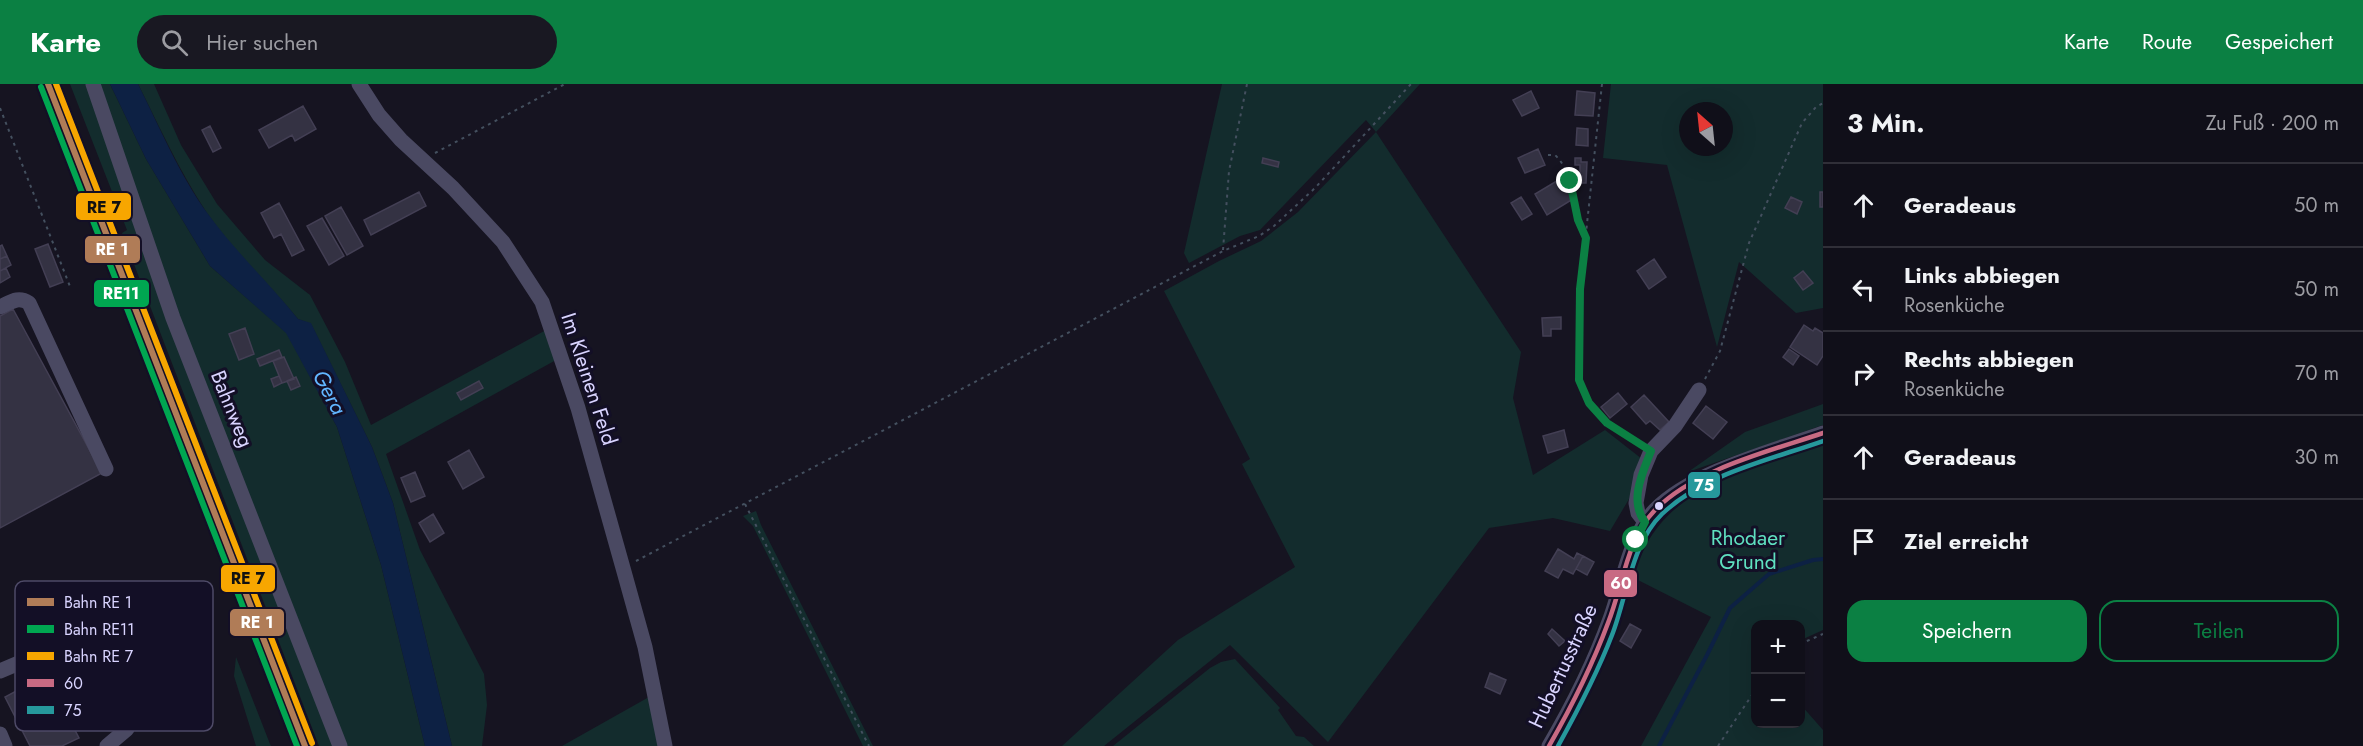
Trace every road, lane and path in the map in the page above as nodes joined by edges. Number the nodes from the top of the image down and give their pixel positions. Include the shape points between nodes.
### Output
1 (93, 84) edge
2 (359, 84) edge
3 (565, 84) edge
4 (1247, 84) edge
5 (1411, 84) edge
6 (1602, 84) edge
7 (1823, 104) edge
8 (0, 108) edge
9 (1548, 155) dead end
10 (424, 159) junction
11 (1586, 238) junction
12 (1223, 251) junction
13 (71, 290) dead end
14 (0, 307) edge
15 (1699, 390) joint
16 (1823, 433) edge
17 (1651, 451) junction
18 (106, 469) dead end
19 (745, 504) junction
20 (1645, 522) junction
21 (623, 568) junction
22 (1823, 634) edge
23 (1805, 642) edge
24 (15, 665) edge
25 (0, 671) edge
26 (1751, 695) edge
27 (125, 731) edge
28 (0, 734) edge
29 (5, 746) edge
30 (107, 746) edge
31 (340, 746) edge
32 (665, 746) edge
33 (869, 746) edge
34 (1549, 746) edge
35 (1719, 746) edge

1 - 31 street, Bahnweg via 173,318
2 - 10 street, Im Kleinen Feld via 401,140
3 - 10 path
4 - 12 path via 1228,171
5 - 12 path via 1315,188 1274,226
6 - 11 path
7 - 15 path via 1802,123 1771,191 1749,243 1720,351
8 - 13 path
9 - 11 path via 1555,155 1565,167
10 - 21 street, Im Kleinen Feld via 503,242 542,302 578,408
11 - 17 path via 1580,289 1579,380 1589,403 1607,423
12 - 19 path
14 - 18 street via 16,299 29,303
15 - 17 street via 1675,426
16 - 20 street, Hubertusstraße via 1720,470 1683,488
17 - 20 street via 1636,503
19 - 21 path
19 - 33 path
20 - 34 street, Hubertusstraße via 1575,702
21 - 32 street, Im Kleinen Feld via 645,647
22 - 23 path
24 - 25 street
26 - 35 path
27 - 30 street
28 - 29 street

